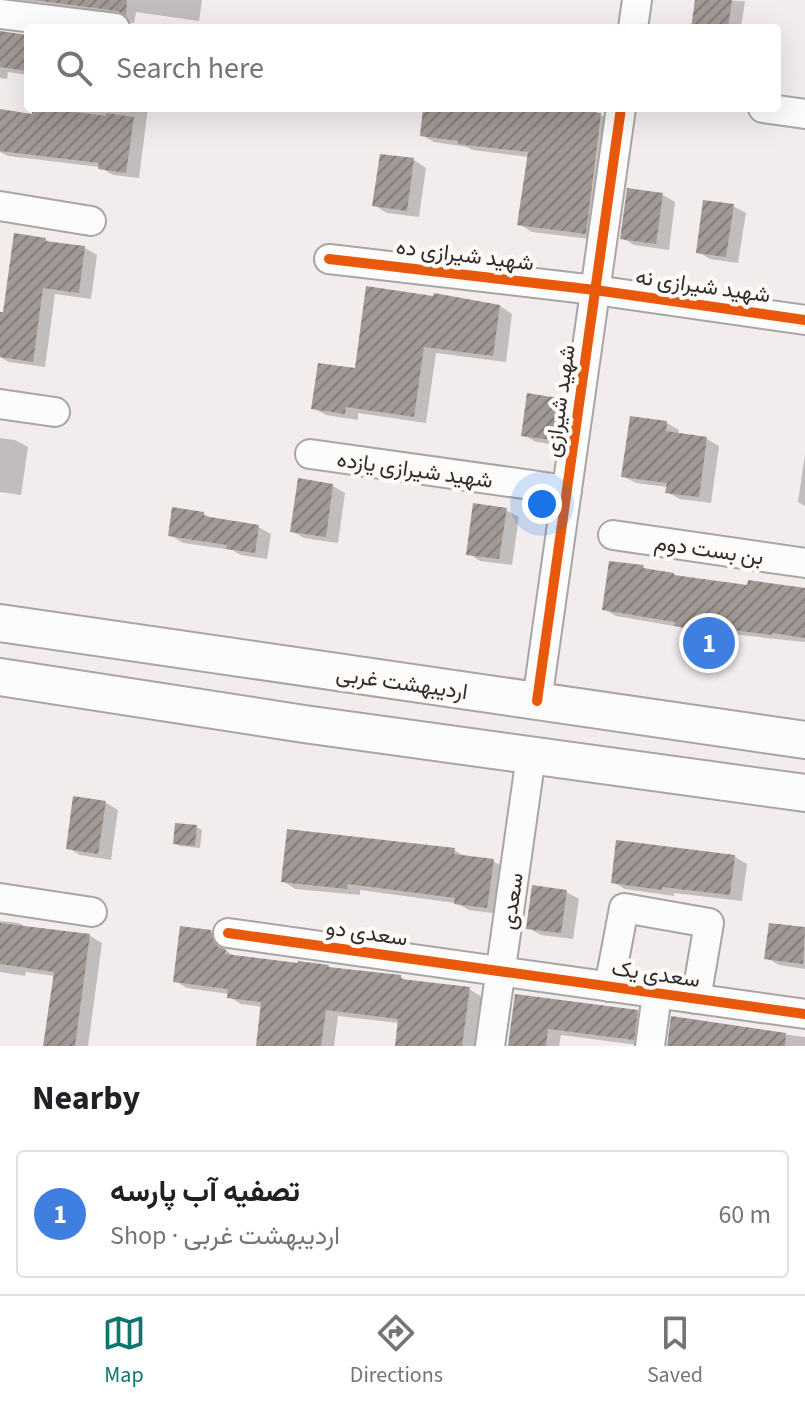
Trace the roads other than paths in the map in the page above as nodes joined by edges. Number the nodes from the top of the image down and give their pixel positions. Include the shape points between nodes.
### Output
1 (637, 0) edge
2 (0, 14) edge
3 (82, 24) edge
4 (634, 24) edge
5 (781, 111) edge
6 (620, 112) edge
7 (805, 114) edge
8 (0, 206) edge
9 (91, 221) dead end
10 (329, 259) dead end
11 (595, 290) junction
12 (805, 320) edge
13 (0, 404) edge
14 (55, 412) dead end
15 (310, 454) dead end
16 (567, 490) junction
17 (613, 535) dead end
18 (805, 563) edge
19 (0, 623) edge
20 (0, 677) edge
21 (537, 701) junction
22 (805, 740) edge
23 (531, 756) junction
24 (805, 793) edge
25 (0, 898) edge
26 (92, 912) dead end
27 (228, 933) dead end
28 (501, 971) junction
29 (609, 987) junction
30 (657, 994) junction
31 (696, 999) junction
32 (805, 1014) edge
33 (490, 1046) edge
34 (650, 1046) edge

1 - 4 street
2 - 3 street
5 - 7 street
6 - 11 street, شهید شیرازی
8 - 9 street
10 - 11 street, شهید شیرازی ده
11 - 12 street, شهید شیرازی نه
11 - 16 street, شهید شیرازی
13 - 14 street
15 - 16 street, شهید شیرازی یازده
16 - 21 street, شهید شیرازی
17 - 18 street, بن بست دوم
19 - 21 main road, اردیبهشت غربی
20 - 23 main road
21 - 22 main road, اردیبهشت غربی
23 - 24 main road
23 - 28 street, سعدی
25 - 26 street
27 - 28 street, سعدی دو
28 - 29 street, سعدی یک
28 - 33 street, سعدی
29 - 30 street, سعدی یک
29 - 31 street via 624,908 709,923
30 - 31 street, سعدی یک
30 - 34 street
31 - 32 street, سعدی یک

